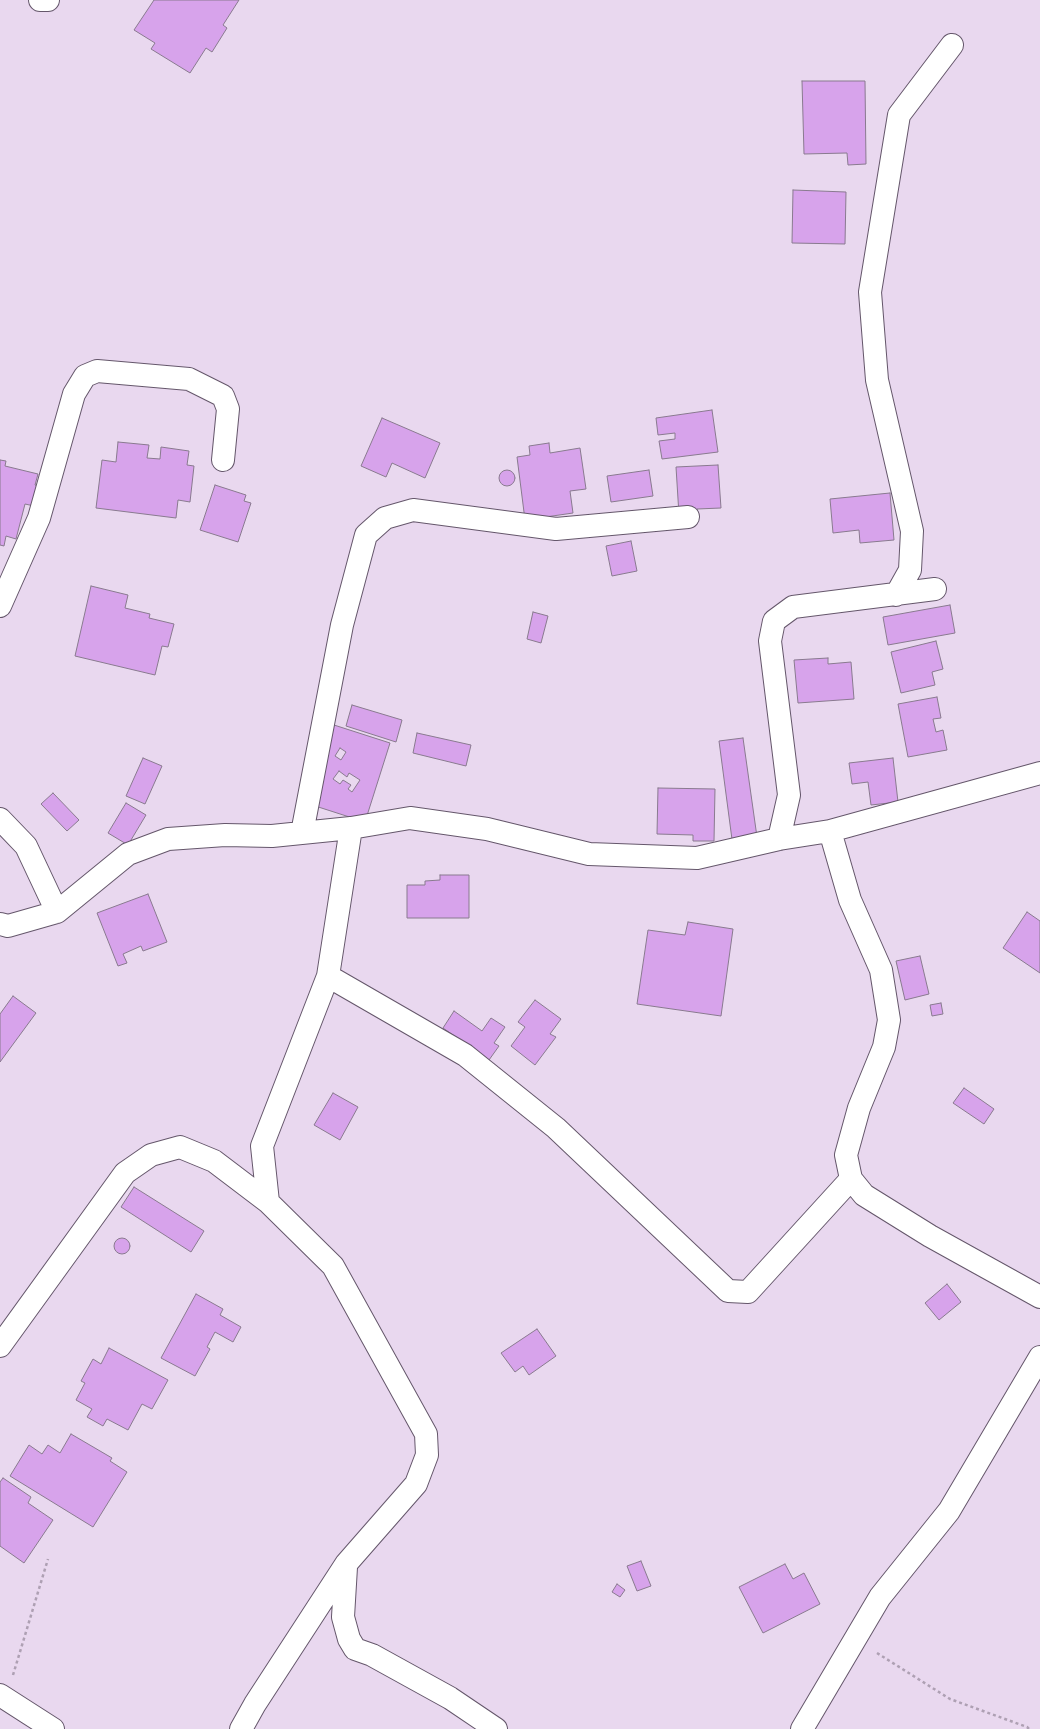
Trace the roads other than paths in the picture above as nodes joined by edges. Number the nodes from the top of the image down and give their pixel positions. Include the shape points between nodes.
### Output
1 (40, 0) edge
2 (48, 0) edge
3 (952, 45) dead end
4 (223, 460) dead end
5 (688, 517) dead end
6 (935, 589) dead end
7 (896, 595) junction
8 (0, 606) edge
9 (1040, 773) edge
10 (0, 819) edge
11 (351, 828) junction
12 (830, 831) junction
13 (302, 833) junction
14 (779, 839) junction
15 (57, 912) junction
16 (0, 924) edge
17 (328, 976) junction
18 (851, 1179) junction
19 (268, 1202) junction
20 (1040, 1297) edge
21 (0, 1346) edge
22 (1040, 1357) edge
23 (346, 1564) junction
24 (1, 1696) edge
25 (53, 1729) edge
26 (241, 1729) edge
27 (496, 1729) edge
28 (802, 1729) edge

1 - 2 street
3 - 7 street via 899,115 870,292 877,380 912,531 910,570
4 - 8 street via 228,409 223,396 189,379 96,371 85,376 74,394 39,518
5 - 13 street via 556,529 413,510 385,518 366,535 342,625
6 - 7 street
7 - 14 street via 793,607 774,621 770,641 789,795
9 - 12 street
10 - 15 street via 26,846
11 - 13 street
11 - 14 street via 410,818 487,829 589,854 697,858
11 - 17 street
12 - 14 street
12 - 18 street via 850,900 881,970 889,1020 884,1047 859,1108 846,1155
13 - 15 street via 168,839 128,854
15 - 16 street via 8,926
17 - 18 street via 472,1060 556,1128 728,1291 748,1292
17 - 19 street via 262,1146
18 - 20 street via 864,1195 930,1236
19 - 21 street via 214,1161 180,1147 151,1155 125,1172
19 - 23 street via 334,1266 426,1434 426,1455 416,1484
22 - 28 street via 949,1511 880,1597
23 - 26 street
23 - 27 street via 343,1618 355,1649 372,1655 450,1698
24 - 25 street

